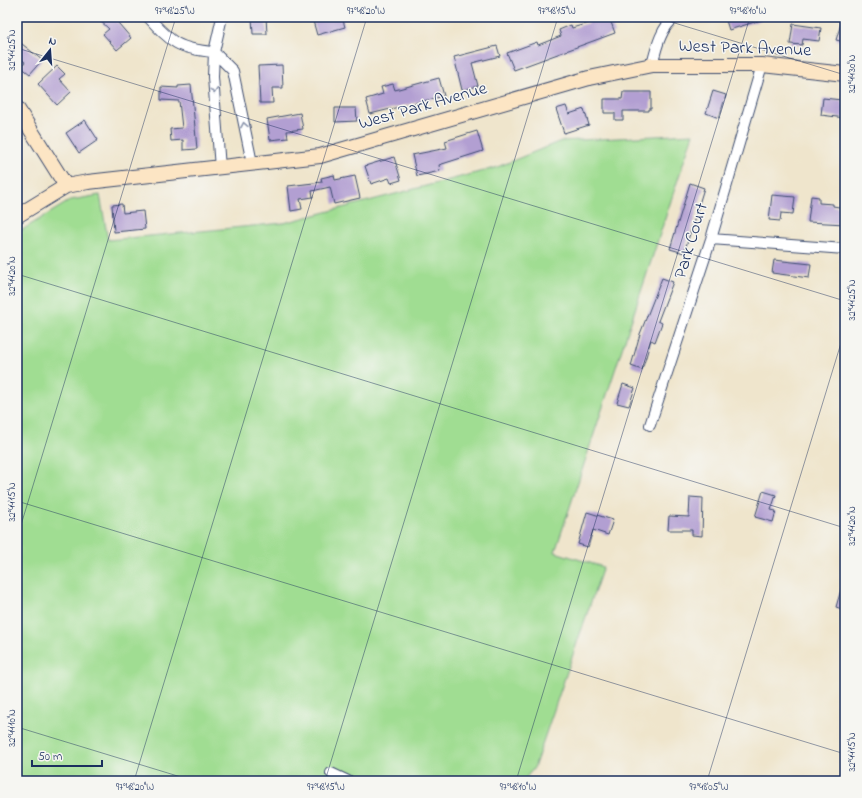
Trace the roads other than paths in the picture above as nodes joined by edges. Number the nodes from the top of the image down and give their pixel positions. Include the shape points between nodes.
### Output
1 (148, 17) edge
2 (222, 17) edge
3 (676, 17) edge
4 (214, 52) junction
5 (652, 65) junction
6 (762, 65) junction
7 (845, 74) edge
8 (17, 108) edge
9 (252, 164) junction
10 (220, 168) junction
11 (66, 186) junction
12 (17, 216) edge
13 (710, 239) junction
14 (845, 249) edge
15 (650, 425) dead end
16 (331, 773) dead end
17 (348, 781) edge

1 - 4 street via 168,39 192,50
2 - 4 street
3 - 5 street via 661,35
9 -> 4 street via 233,71
4 -> 10 street via 213,77
5 - 6 street, West Park Avenue
5 - 9 street, West Park Avenue via 589,78 320,156
6 - 7 street, West Park Avenue
6 - 13 street, Park Court
8 - 11 street
9 - 10 street, West Park Avenue
10 - 11 street, West Park Avenue
11 - 12 street, West Park Avenue
13 - 14 street
13 - 15 street, Park Court
16 - 17 street

